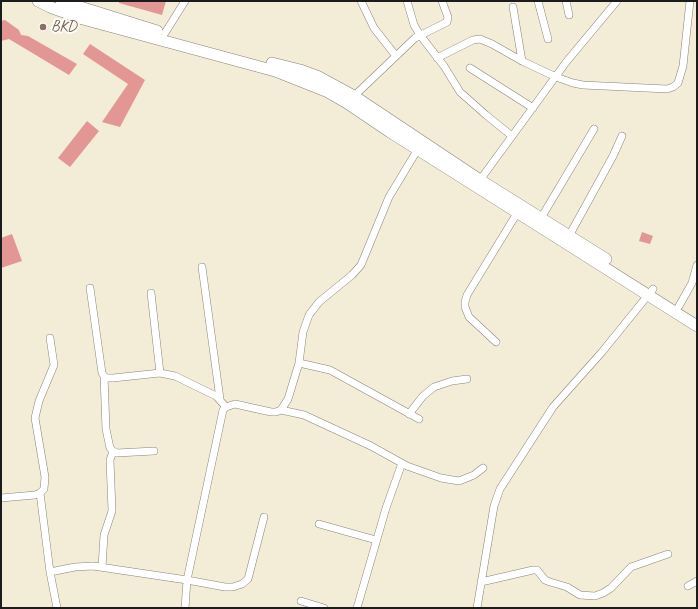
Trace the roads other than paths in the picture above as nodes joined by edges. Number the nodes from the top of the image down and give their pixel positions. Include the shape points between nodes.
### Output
1 (38, 1) edge
2 (61, 1) edge
3 (186, 1) edge
4 (361, 1) edge
5 (407, 1) edge
6 (442, 1) edge
7 (538, 1) edge
8 (566, 1) edge
9 (617, 1) edge
10 (690, 1) edge
11 (512, 7) dead end
12 (569, 15) dead end
13 (165, 33) junction
14 (420, 35) junction
15 (548, 39) dead end
16 (396, 56) junction
17 (437, 58) junction
18 (522, 61) junction
19 (470, 68) dead end
20 (556, 77) junction
21 (350, 100) junction
22 (533, 108) junction
23 (594, 129) dead end
24 (512, 136) junction
25 (622, 136) dead end
26 (418, 149) junction
27 (480, 180) junction
28 (519, 209) junction
29 (541, 218) junction
30 (569, 236) junction
31 (697, 266) edge
32 (202, 267) dead end
33 (90, 288) dead end
34 (651, 292) junction
35 (151, 293) dead end
36 (679, 306) junction
37 (697, 317) edge
38 (697, 326) edge
39 (50, 338) dead end
40 (496, 342) dead end
41 (299, 363) junction
42 (160, 374) junction
43 (104, 376) junction
44 (467, 379) dead end
45 (220, 399) junction
46 (226, 407) junction
47 (281, 410) junction
48 (409, 414) junction
49 (419, 419) dead end
50 (154, 450) dead end
51 (113, 451) junction
52 (402, 463) junction
53 (483, 468) dead end
54 (40, 493) junction
55 (1, 498) edge
56 (264, 517) dead end
57 (319, 524) dead end
58 (376, 540) junction
59 (668, 554) dead end
60 (102, 567) junction
61 (50, 572) junction
62 (187, 580) junction
63 (697, 581) edge
64 (481, 582) junction
65 (688, 586) dead end
66 (301, 601) dead end
67 (57, 608) edge
68 (185, 608) edge
69 (324, 608) edge
70 (356, 608) edge
71 (477, 608) edge

1 - 21 main road via 84,19 275,71
2 - 13 main road
3 - 13 street
4 - 16 street via 374,28
5 - 14 street via 414,25
6 - 14 street via 448,17 447,22
7 - 15 street
8 - 12 street
9 - 20 street
10 - 20 street via 683,66 678,82 673,87 667,89 583,85
11 - 18 street
13 - 21 main road via 300,70 319,78
14 - 16 street
14 - 17 street
16 - 21 street
17 - 18 street via 480,39
17 - 24 street via 464,97
18 - 20 street
19 - 22 street
20 - 22 street
21 - 26 main road
21 - 27 main road
22 - 24 street
23 - 29 street
24 - 27 street
25 - 30 street
26 - 28 main road
26 - 41 street via 389,197 362,265 319,302 309,315 303,332
27 - 28 main road
28 - 29 main road
28 - 34 main road
28 - 40 street via 464,302 469,317
29 - 30 main road
30 - 34 main road
31 - 36 street via 692,283
32 - 45 street
33 - 43 street
34 - 36 main road
34 - 38 main road
34 - 64 street via 553,407 500,489 494,506
35 - 42 street
36 - 37 main road
39 - 54 street via 54,365 36,418 45,477 44,489
41 - 47 street via 288,399
41 - 48 street via 330,370
42 - 43 street via 113,378
42 - 45 street via 175,376
43 - 51 street via 106,430
44 - 48 street via 434,387
45 - 46 street
46 - 47 street via 235,404 271,412
46 - 62 street via 221,416
47 - 52 street via 304,414
48 - 49 street
50 - 51 street via 123,453
51 - 60 street via 110,460 112,512 104,535
52 - 53 street via 442,478 459,481
52 - 58 street
54 - 55 street
54 - 61 street
56 - 62 street via 248,579 242,584 225,587
57 - 58 street
58 - 70 street
59 - 64 street via 631,567 610,588 595,596 580,595 567,587 545,580 537,570
60 - 61 street via 82,566
60 - 62 street
61 - 67 street
62 - 68 street
63 - 65 street
64 - 71 street
66 - 69 street

